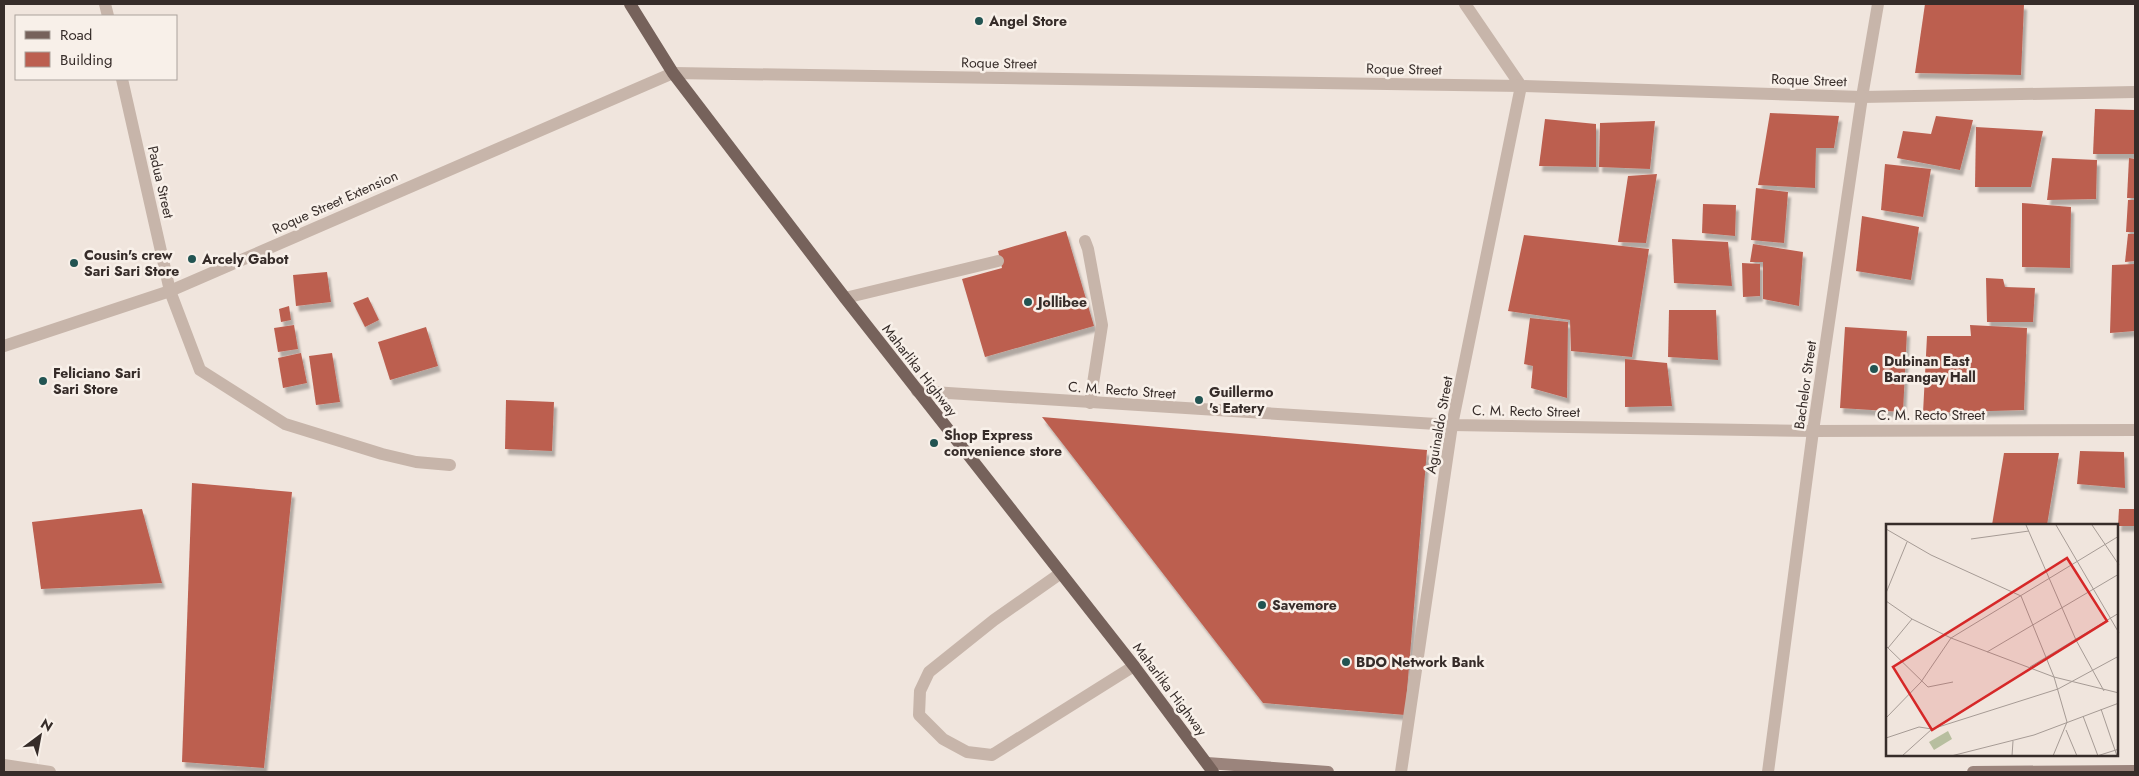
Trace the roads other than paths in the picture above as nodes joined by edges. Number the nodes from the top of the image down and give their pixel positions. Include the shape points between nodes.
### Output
1 (630, 4) edge
2 (1465, 4) edge
3 (1878, 4) edge
4 (672, 72) junction
5 (122, 80) edge
6 (1521, 86) junction
7 (2135, 92) edge
8 (1862, 97) junction
9 (1085, 241) dead end
10 (998, 261) dead end
11 (170, 291) junction
12 (845, 298) junction
13 (4, 346) edge
14 (918, 391) junction
15 (1090, 403) junction
16 (1452, 425) junction
17 (2135, 430) edge
18 (1813, 431) junction
19 (450, 465) dead end
20 (1062, 573) junction
21 (1134, 666) junction
22 (4, 764) edge
23 (1210, 768) edge
24 (2135, 771) edge
25 (50, 772) edge
26 (1328, 772) edge
27 (1401, 772) edge
28 (1768, 772) edge
29 (1973, 772) edge

1 - 4 main road, Maharlika Highway
2 - 6 street
3 - 8 street, Bachelor Street
4 - 6 street, Roque Street
4 - 11 street, Roque Street Extension
4 - 12 main road, Maharlika Highway
5 - 11 street, Padua Street
6 - 8 street, Roque Street
6 - 16 street, Aguinaldo Street
7 - 8 street, Roque Street
8 - 18 street, Bachelor Street
9 - 15 street via 1102,325
10 - 12 street
11 - 13 street, Roque Street Extension
11 - 19 street, Padua Street via 200,370 285,424 382,454
12 - 14 main road, Maharlika Highway
14 - 15 street, C. M. Recto Street
14 - 20 main road, Maharlika Highway
15 - 16 street, C. M. Recto Street
16 - 18 street, C. M. Recto Street
16 - 27 street, Aguinaldo Street
17 - 18 street, C. M. Recto Street
18 - 28 street, Bachelor Street
20 - 21 main road, Maharlika Highway
20 - 21 street via 994,620 929,672 920,691 918,715 943,739 966,752 992,755
21 - 23 main road, Maharlika Highway
22 - 25 street
23 - 26 main road
24 - 29 main road

